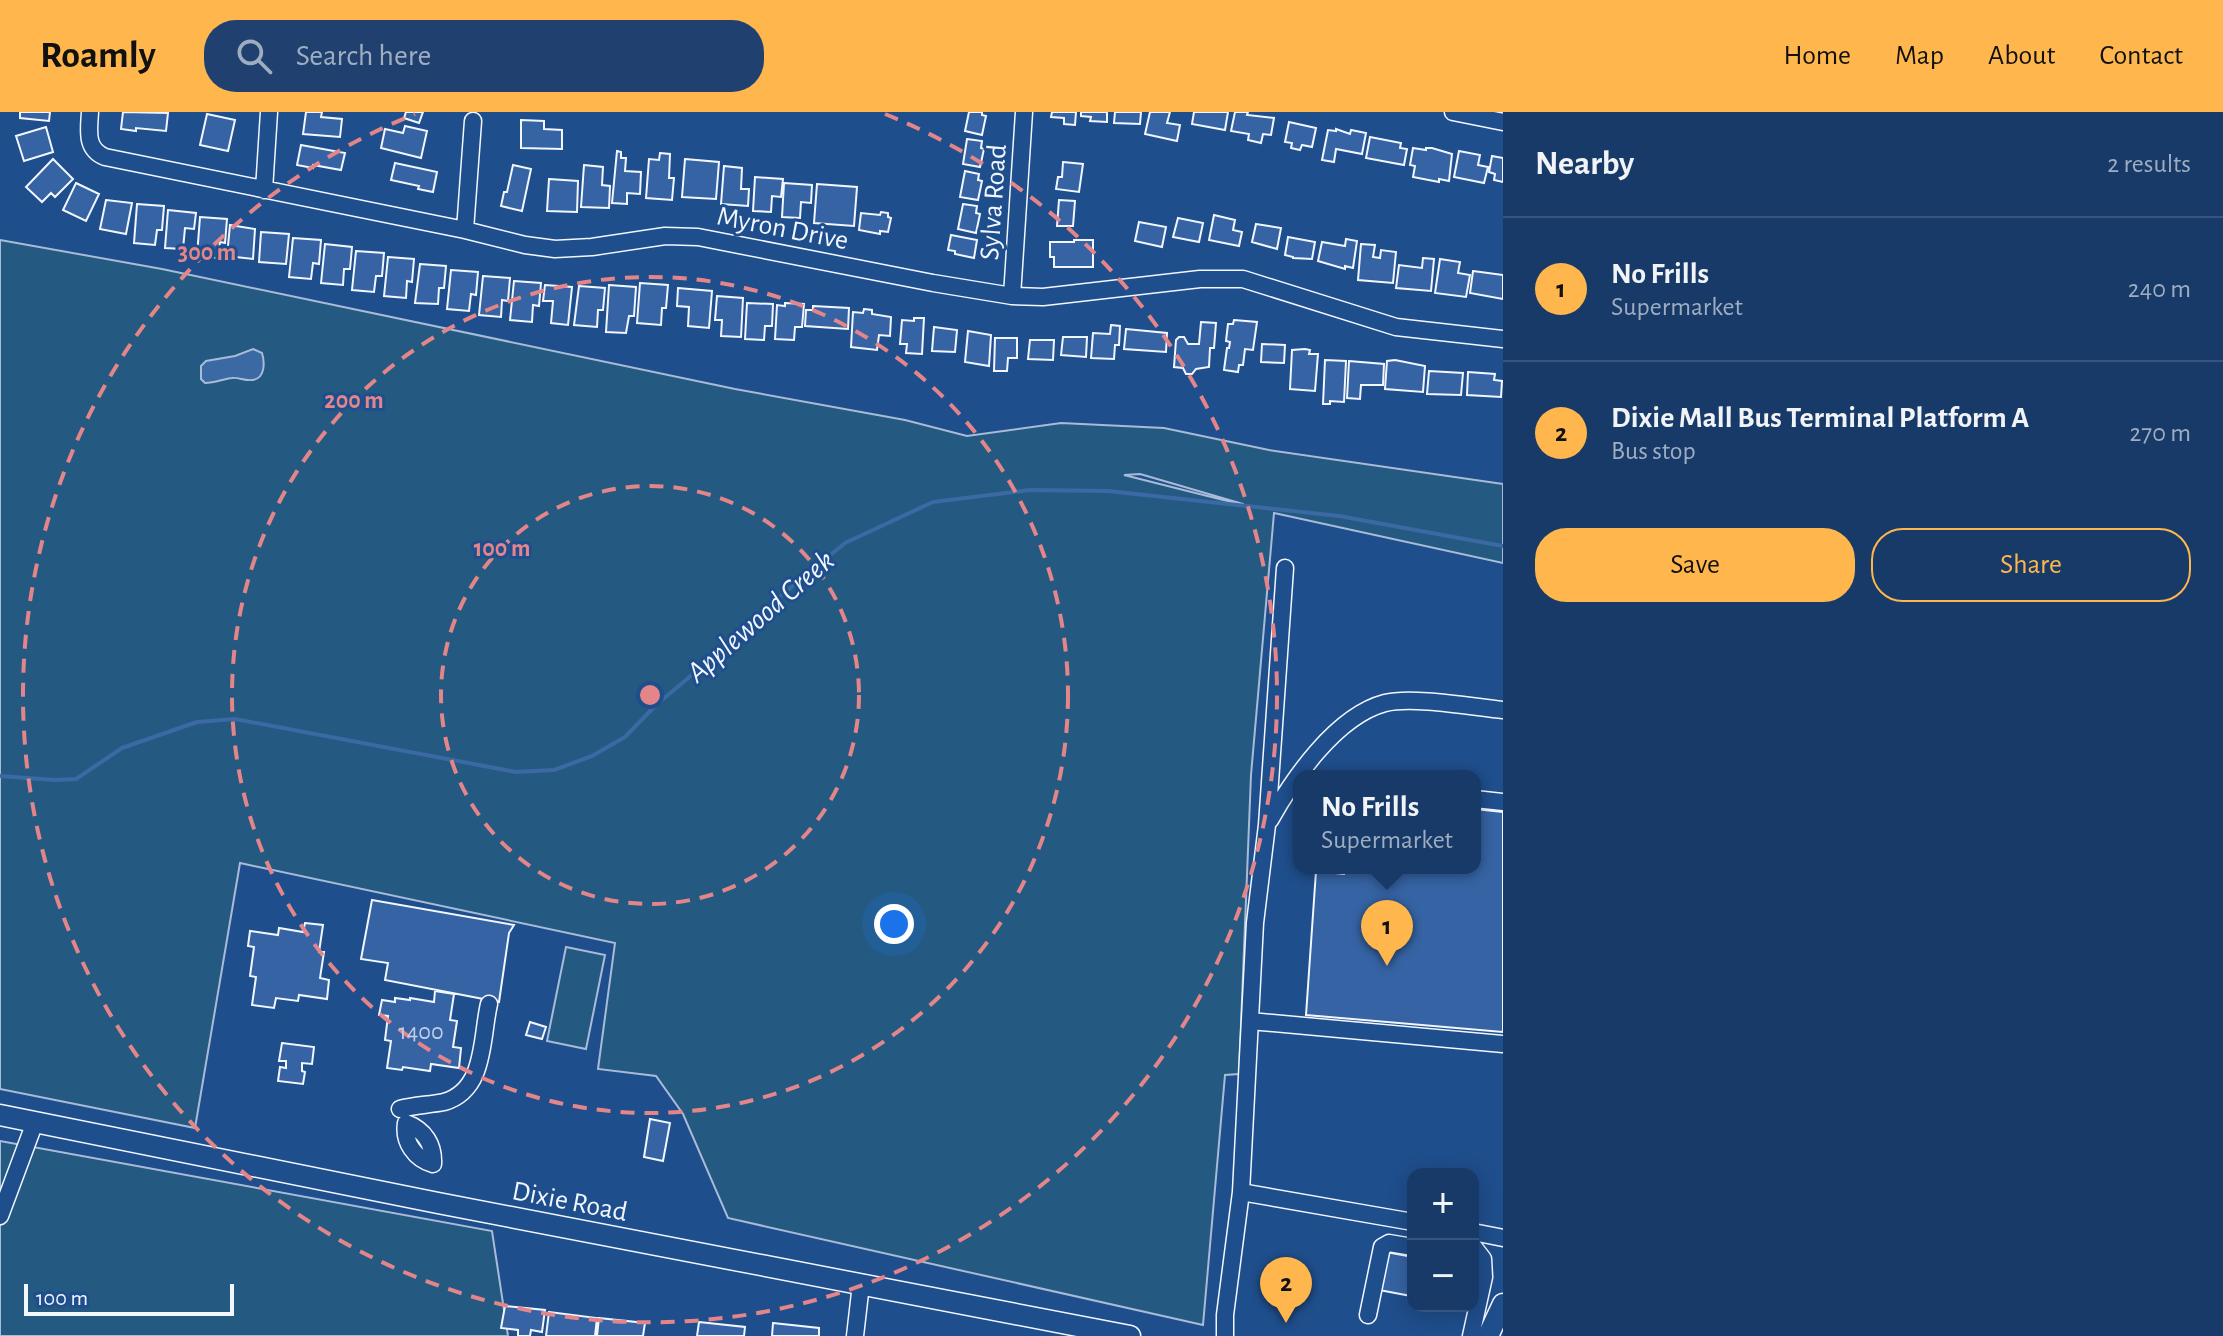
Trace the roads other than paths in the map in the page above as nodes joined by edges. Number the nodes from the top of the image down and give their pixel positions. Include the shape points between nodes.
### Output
1 (90, 112) edge
2 (269, 112) edge
3 (1024, 112) edge
4 (1453, 112) edge
5 (473, 121) dead end
6 (1503, 122) edge
7 (264, 190) junction
8 (465, 230) junction
9 (1012, 296) junction
10 (1503, 339) edge
11 (1285, 568) dead end
12 (1503, 710) edge
13 (1302, 770) edge
14 (1270, 778) junction
15 (1293, 781) edge
16 (1293, 786) edge
17 (1481, 800) edge
18 (1503, 802) edge
19 (1267, 825) junction
20 (489, 1004) dead end
21 (1250, 1021) junction
22 (1503, 1044) edge
23 (400, 1109) dead end
24 (0, 1115) edge
25 (35, 1122) junction
26 (1241, 1192) junction
27 (0, 1216) edge
28 (1407, 1221) edge
29 (1479, 1233) edge
30 (1503, 1238) edge
31 (1407, 1246) edge
32 (1479, 1254) edge
33 (861, 1284) junction
34 (1479, 1300) edge
35 (1503, 1304) edge
36 (1476, 1312) edge
37 (1368, 1315) dead end
38 (1090, 1333) edge
39 (855, 1336) edge
40 (1130, 1336) edge
41 (1225, 1336) edge
42 (1471, 1336) edge
43 (1488, 1336) edge

1 - 7 street, Myron Drive via 89,138 98,155
2 - 7 street
3 - 9 street, Sylva Road
4 - 6 street
5 - 8 street
7 - 8 street, Myron Drive
8 - 9 street, Myron Drive via 555,249 698,237
9 - 10 street, Myron Drive via 1243,279 1396,327
11 - 14 street
12 - 13 street via 1386,703 1334,735
14 - 15 street
14 - 19 street
16 - 19 street
17 - 18 street
19 - 21 street
20 - 23 street via 482,1056 471,1083 459,1096 443,1102
21 - 22 street
21 - 26 street
24 - 25 main road, Dixie Road
25 - 27 street
25 - 33 main road, Dixie Road
26 - 28 street
26 - 41 street
29 - 30 street
31 - 37 street via 1382,1247
32 - 34 street via 1484,1277
33 - 38 main road, Dixie Road
33 - 39 street
35 - 43 main road
36 - 42 street
38 - 40 main road, Dixie Road

